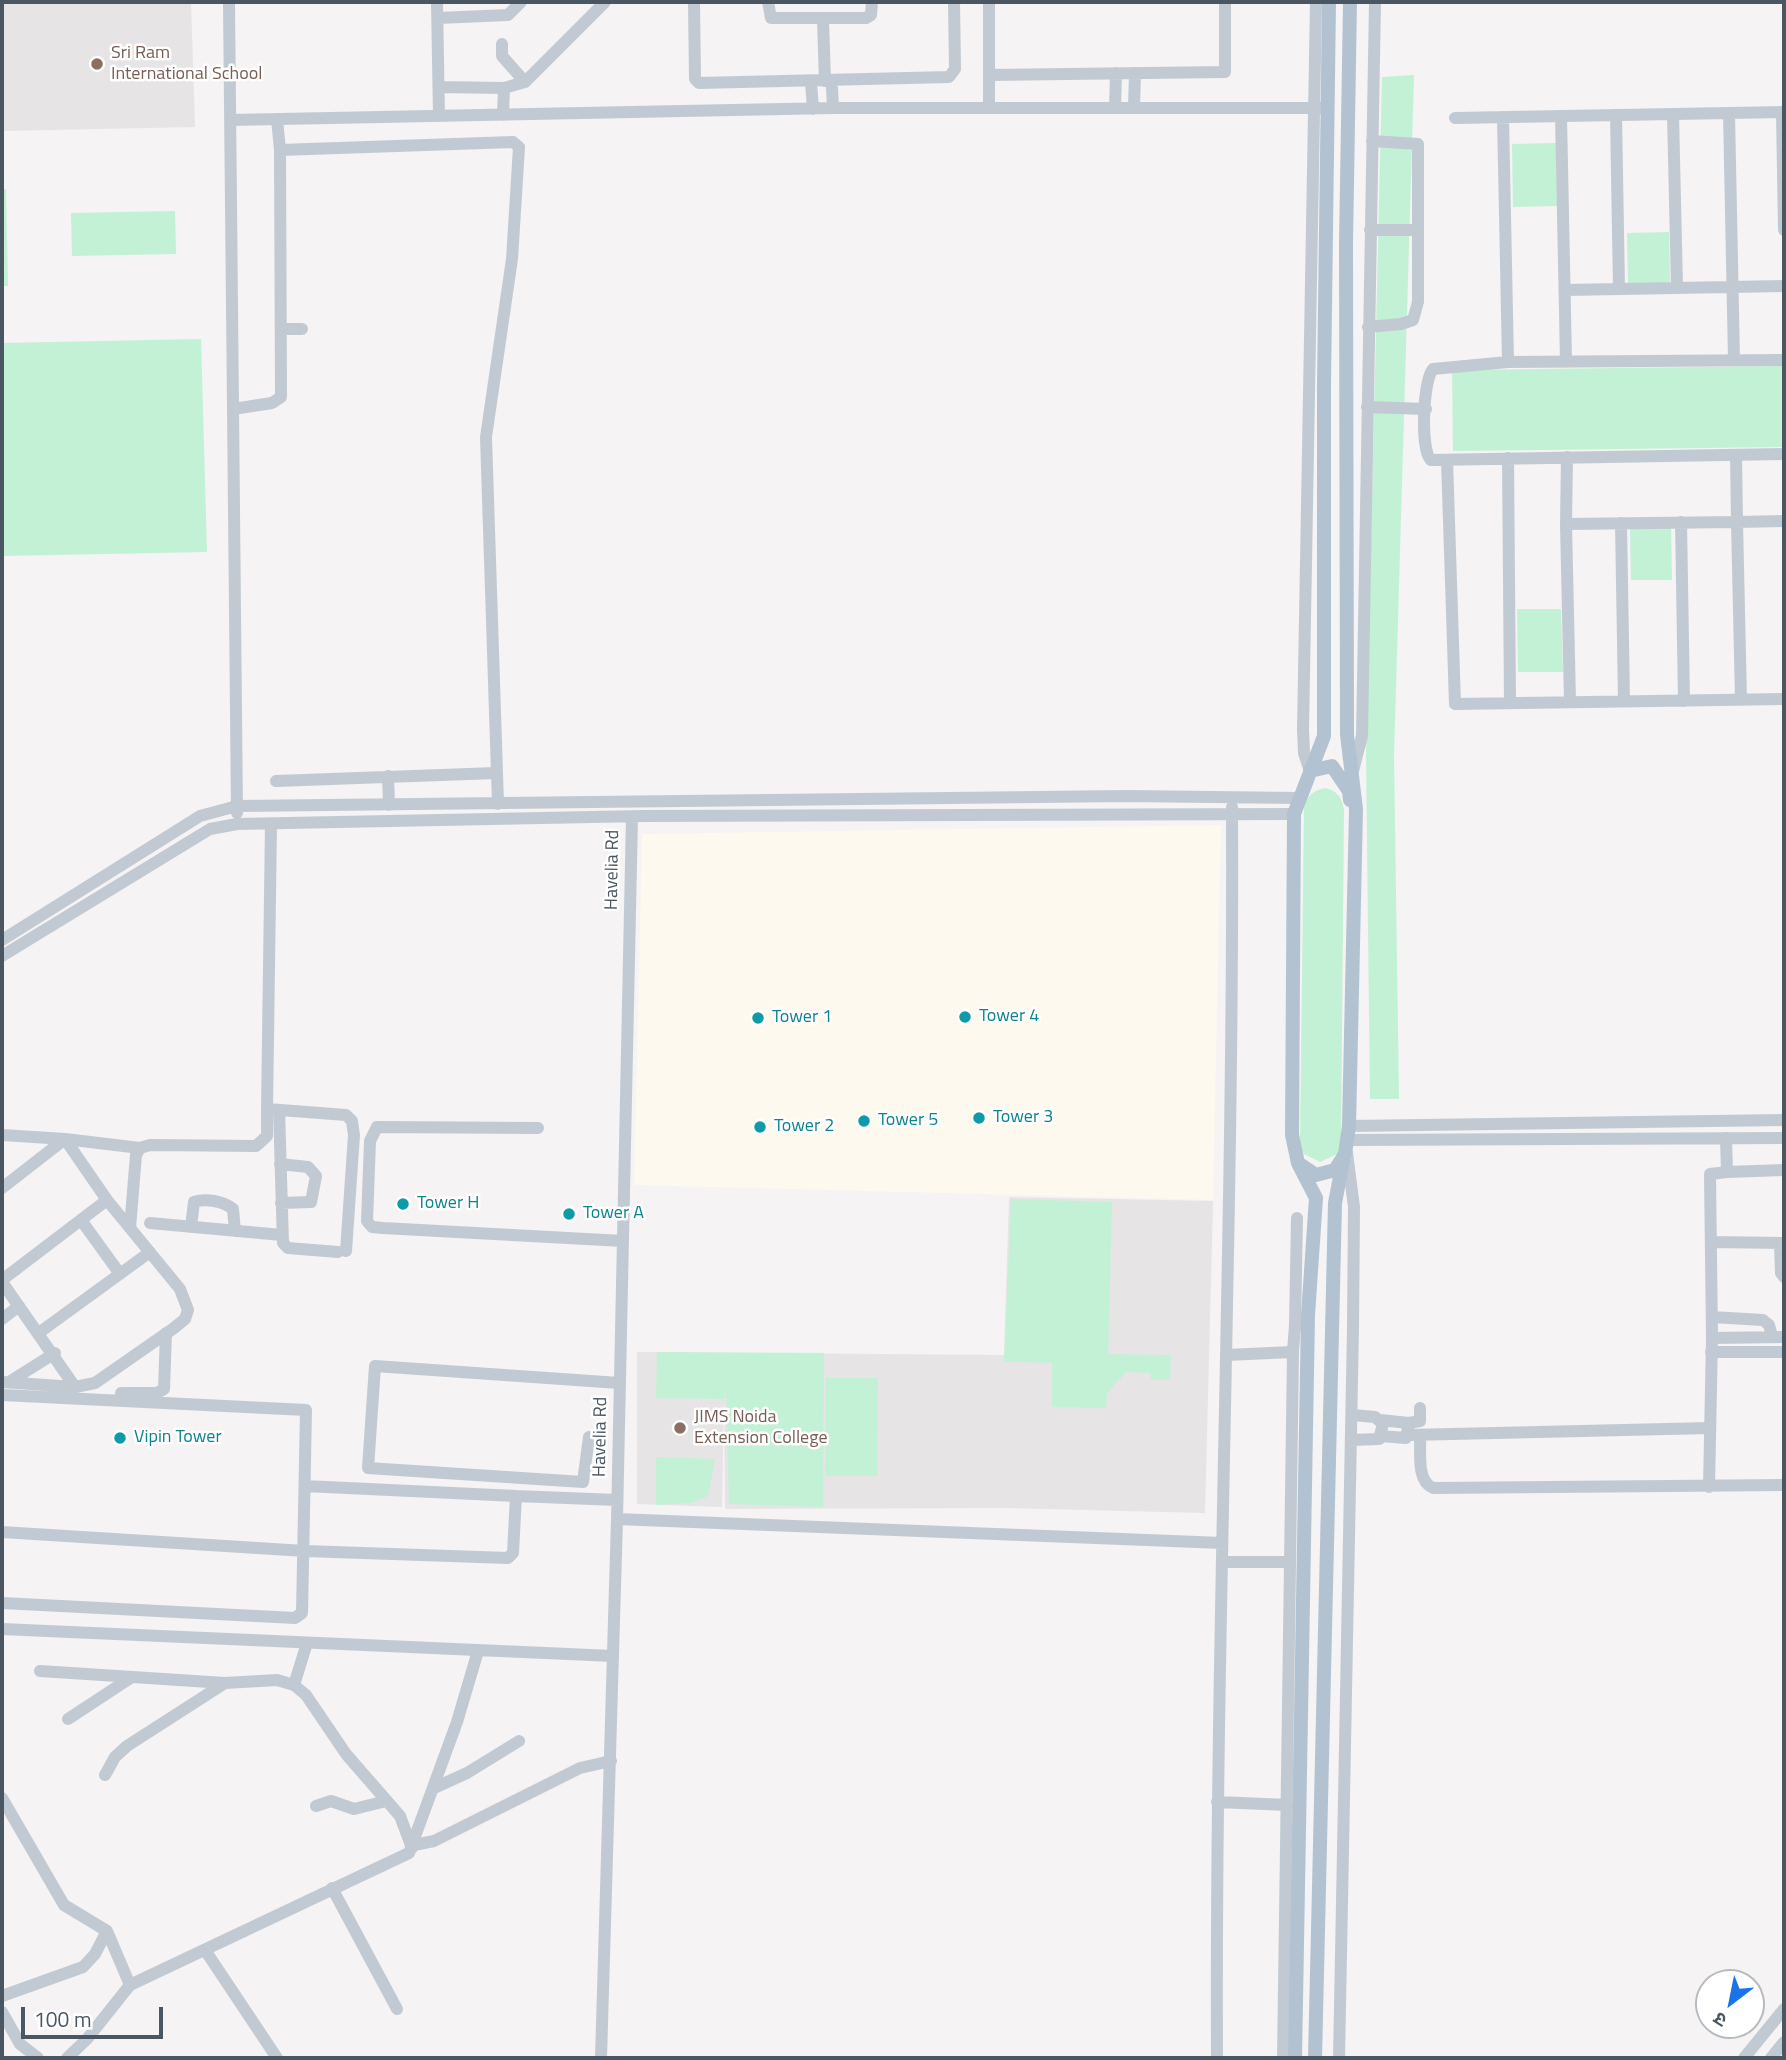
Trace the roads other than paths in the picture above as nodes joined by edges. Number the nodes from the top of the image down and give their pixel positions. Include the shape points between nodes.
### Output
1 (229, 2) edge
2 (437, 2) edge
3 (521, 2) edge
4 (605, 2) edge
5 (694, 2) edge
6 (768, 2) edge
7 (872, 2) edge
8 (954, 2) edge
9 (989, 2) edge
10 (1225, 2) edge
11 (1316, 2) edge
12 (1329, 2) edge
13 (1350, 2) edge
14 (1375, 2) edge
15 (508, 8) edge
16 (438, 18) junction
17 (823, 20) junction
18 (502, 44) dead end
19 (1115, 73) junction
20 (1135, 73) junction
21 (989, 75) junction
22 (524, 82) junction
23 (811, 82) junction
24 (829, 85) junction
25 (439, 87) junction
26 (505, 88) junction
27 (834, 108) junction
28 (989, 108) junction
29 (1115, 108) junction
30 (1134, 108) junction
31 (1321, 108) junction
32 (813, 109) junction
33 (1783, 112) edge
34 (1729, 113) junction
35 (1673, 114) junction
36 (503, 115) junction
37 (1616, 115) junction
38 (439, 116) junction
39 (1561, 116) junction
40 (1503, 117) junction
41 (1455, 118) dead end
42 (277, 119) junction
43 (230, 120) junction
44 (1372, 141) junction
45 (280, 150) junction
46 (1370, 230) junction
47 (1417, 230) junction
48 (1784, 230) edge
49 (1784, 286) edge
50 (1732, 287) junction
51 (1676, 288) junction
52 (1619, 289) junction
53 (1564, 290) junction
54 (1368, 327) junction
55 (282, 329) junction
56 (302, 329) dead end
57 (1784, 359) edge
58 (1734, 360) junction
59 (1508, 362) junction
60 (1566, 362) junction
61 (1367, 407) junction
62 (233, 409) junction
63 (1426, 409) junction
64 (1784, 454) edge
65 (1736, 455) junction
66 (1567, 457) junction
67 (1508, 458) junction
68 (1447, 460) junction
69 (1784, 521) edge
70 (1681, 522) junction
71 (1737, 522) junction
72 (1621, 523) junction
73 (1566, 524) junction
74 (1784, 699) edge
75 (1741, 700) junction
76 (1624, 701) junction
77 (1684, 701) junction
78 (1570, 702) junction
79 (1510, 703) junction
80 (1310, 771) junction
81 (1353, 771) junction
82 (496, 773) junction
83 (388, 776) junction
84 (275, 781) dead end
85 (1232, 796) junction
86 (1300, 798) junction
87 (677, 802) junction
88 (498, 804) junction
89 (389, 805) junction
90 (237, 806) junction
91 (1232, 813) junction
92 (1294, 814) junction
93 (676, 816) junction
94 (632, 817) junction
95 (237, 824) junction
96 (271, 824) junction
97 (1356, 826) junction
98 (2, 940) edge
99 (2, 956) edge
100 (273, 1110) junction
101 (1784, 1120) edge
102 (538, 1128) dead end
103 (2, 1135) edge
104 (1726, 1138) junction
105 (1784, 1138) edge
106 (65, 1139) junction
107 (1347, 1142) junction
108 (140, 1148) junction
109 (1298, 1163) junction
110 (280, 1164) junction
111 (1784, 1170) edge
112 (1727, 1171) junction
113 (2, 1188) edge
114 (107, 1200) junction
115 (281, 1203) junction
116 (1297, 1218) dead end
117 (81, 1220) junction
118 (150, 1223) dead end
119 (191, 1227) junction
120 (130, 1228) junction
121 (234, 1231) junction
122 (282, 1235) junction
123 (623, 1241) junction
124 (1711, 1242) junction
125 (1782, 1243) edge
126 (150, 1252) junction
127 (120, 1274) junction
128 (1784, 1277) edge
129 (2, 1281) edge
130 (19, 1306) junction
131 (1712, 1317) junction
132 (2, 1319) edge
133 (1301, 1326) junction
134 (1331, 1326) junction
135 (1353, 1328) junction
136 (40, 1332) junction
137 (166, 1333) junction
138 (1778, 1336) edge
139 (1712, 1338) junction
140 (1293, 1352) junction
141 (1711, 1352) junction
142 (1784, 1352) edge
143 (55, 1353) junction
144 (1226, 1355) junction
145 (5, 1382) edge
146 (619, 1383) junction
147 (79, 1387) junction
148 (2, 1395) edge
149 (1420, 1408) dead end
150 (1352, 1415) junction
151 (1380, 1420) junction
152 (1710, 1428) junction
153 (1413, 1431) junction
154 (1381, 1436) junction
155 (589, 1437) dead end
156 (1351, 1440) junction
157 (1784, 1485) edge
158 (305, 1486) junction
159 (1709, 1487) junction
160 (516, 1496) junction
161 (617, 1500) junction
162 (617, 1519) junction
163 (2, 1532) edge
164 (1222, 1543) junction
165 (305, 1551) junction
166 (1222, 1562) junction
167 (1290, 1562) junction
168 (2, 1603) edge
169 (2, 1629) edge
170 (307, 1643) junction
171 (478, 1651) junction
172 (613, 1656) junction
173 (40, 1671) dead end
174 (132, 1677) junction
175 (225, 1683) junction
176 (294, 1685) junction
177 (68, 1719) dead end
178 (519, 1741) dead end
179 (611, 1761) junction
180 (104, 1774) dead end
181 (434, 1787) junction
182 (386, 1801) junction
183 (3, 1802) edge
184 (1217, 1802) junction
185 (1288, 1805) junction
186 (316, 1806) dead end
187 (413, 1847) junction
188 (332, 1888) junction
189 (107, 1931) junction
190 (205, 1950) junction
191 (130, 1985) junction
192 (2, 1996) edge
193 (397, 2009) dead end
194 (1784, 2009) edge
195 (2, 2012) edge
196 (1784, 2042) edge
197 (38, 2058) edge
198 (67, 2058) edge
199 (277, 2058) edge
200 (601, 2058) edge
201 (1217, 2058) edge
202 (1283, 2058) edge
203 (1295, 2058) edge
204 (1315, 2058) edge
205 (1339, 2058) edge
206 (1744, 2058) edge
207 (1771, 2058) edge

1 - 43 street
2 - 16 street
3 - 15 street
4 - 22 street
5 - 23 street via 697,82
6 - 17 street via 771,18
7 - 17 street via 871,15 866,18
8 - 24 street via 953,76
9 - 21 street
10 - 20 street via 1225,72
11 - 31 street
12 - 31 main road
13 - 81 main road via 1345,469 1347,735
14 - 44 street
15 - 16 street
16 - 25 street
17 - 24 street
18 - 22 street via 502,55
19 - 20 street
19 - 21 street
19 - 29 street
20 - 30 street
21 - 28 street
22 - 26 street
23 - 24 street
23 - 32 street
24 - 27 street
25 - 26 street
25 - 38 street
26 - 36 street
27 - 28 street
27 - 32 street
28 - 29 street
29 - 30 street
30 - 31 street
31 - 80 street via 1303,730
31 - 80 main road via 1324,736
32 - 36 street
33 - 34 street
33 - 48 street
34 - 35 street
34 - 50 street
35 - 37 street
35 - 51 street
36 - 38 street
37 - 39 street
37 - 52 street
38 - 42 street
39 - 40 street
39 - 53 street
40 - 41 street
40 - 59 street
42 - 43 street
42 - 45 street
43 - 62 street
44 - 46 street
44 - 47 street via 1418,144
45 - 55 street
45 - 82 street via 513,142 521,151 513,259 486,437
46 - 47 street
46 - 54 street
47 - 54 street via 1413,320
49 - 50 street
50 - 51 street
50 - 58 street
51 - 52 street
52 - 53 street
53 - 60 street
54 - 61 street
55 - 56 street
55 - 62 street via 281,397 272,403
57 - 58 street
58 - 60 street
59 - 60 street
59 - 63 street via 1433,369 1426,383
61 - 63 street
61 - 81 street via 1362,736
62 - 90 street
63 - 68 street via 1427,456
64 - 65 street
65 - 66 street
65 - 71 street
66 - 67 street
66 - 73 street
67 - 68 street
67 - 79 street
68 - 79 street via 1455,704
69 - 71 street
70 - 71 street
70 - 72 street
70 - 77 street
71 - 75 street
72 - 73 street
72 - 76 street
73 - 78 street
74 - 75 street
75 - 77 street
76 - 77 street
76 - 78 street
78 - 79 street
80 - 86 main road
80 - 97 main road via 1332,766 1339,774 1349,790
81 - 97 main road
82 - 83 street
82 - 88 street
83 - 84 street
83 - 89 street
85 - 86 street
85 - 87 street
85 - 91 street
86 - 92 main road
87 - 88 street
87 - 93 street
88 - 89 street
89 - 90 street
90 - 95 street
90 - 98 street via 213,811 185,825
91 - 92 street
91 - 93 street
91 - 144 street via 1234,977
92 - 109 main road via 1292,1135
93 - 94 street
94 - 96 street
94 - 123 street, Havelia Rd
95 - 96 street
95 - 99 street via 210,829
96 - 100 street
97 - 107 main road
100 - 108 street via 267,1136 256,1146
100 - 110 street
100 - 122 street via 346,1115 352,1121 342,1251 288,1248
101 - 107 street
102 - 123 street via 377,1127 370,1141 367,1221 383,1228
103 - 106 street
104 - 105 street
104 - 107 street
104 - 112 street
106 - 108 street
106 - 113 street
106 - 114 street
107 - 109 main road via 1335,1170 1316,1175
107 - 134 main road via 1335,1203
107 - 135 street via 1354,1207
108 - 120 street
109 - 133 main road via 1315,1198
110 - 115 street
110 - 115 street via 309,1167 316,1176 311,1202
111 - 112 street
112 - 124 street via 1710,1174
114 - 117 street
114 - 120 street
115 - 122 street
116 - 133 street
117 - 127 street
117 - 129 street
118 - 119 street
119 - 121 street
119 - 121 street via 191,1209 201,1199 227,1203 233,1209
120 - 126 street
121 - 122 street
123 - 146 street, Havelia Rd
124 - 125 street
124 - 131 street
125 - 128 street via 1780,1273
126 - 127 street
126 - 137 street via 187,1300 184,1319
127 - 136 street
129 - 130 street
130 - 132 street
130 - 136 street
131 - 138 street via 1763,1320
131 - 139 street
133 - 140 street
133 - 203 main road
134 - 135 street
134 - 204 main road
135 - 150 street
136 - 143 street
137 - 147 street via 105,1378
137 - 147 street via 166,1385 161,1392 111,1393
138 - 139 street
139 - 141 street
140 - 144 street
140 - 167 street
141 - 142 street
141 - 152 street
143 - 145 street
143 - 147 street
144 - 164 street
145 - 147 street
146 - 155 street via 374,1366 368,1468 583,1482
146 - 161 street, Havelia Rd
148 - 158 street via 306,1410
149 - 153 street
150 - 151 street
150 - 156 street
151 - 153 street
151 - 154 street
152 - 153 street
152 - 159 street
153 - 154 street
153 - 159 street via 1422,1478 1433,1488
154 - 156 street
156 - 205 street
157 - 159 street
158 - 160 street
158 - 165 street
160 - 161 street
160 - 165 street via 513,1553 508,1559
161 - 162 street, Havelia Rd
162 - 164 street
162 - 172 street, Havelia Rd
163 - 165 street
164 - 166 street
165 - 168 street via 305,1607 295,1618
166 - 167 street
166 - 184 street
167 - 185 street
169 - 170 street
170 - 171 street
170 - 176 street
171 - 172 street
171 - 181 street
172 - 179 street, Havelia Rd
173 - 174 street
174 - 175 street
174 - 177 street
175 - 176 street via 277,1680
175 - 180 street via 127,1746
176 - 182 street
178 - 181 street
179 - 187 street via 580,1768 434,1841
179 - 200 street, Havelia Rd
181 - 187 street
182 - 186 street via 354,1809 331,1801
182 - 187 street via 400,1816
183 - 189 street via 64,1905
184 - 185 street
184 - 201 street
185 - 202 street
187 - 188 street via 409,1853
188 - 190 street
188 - 193 street
189 - 191 street
189 - 192 street via 82,1967
190 - 191 street
190 - 199 street
191 - 198 street
194 - 206 street
195 - 197 street via 20,2044
196 - 207 street

